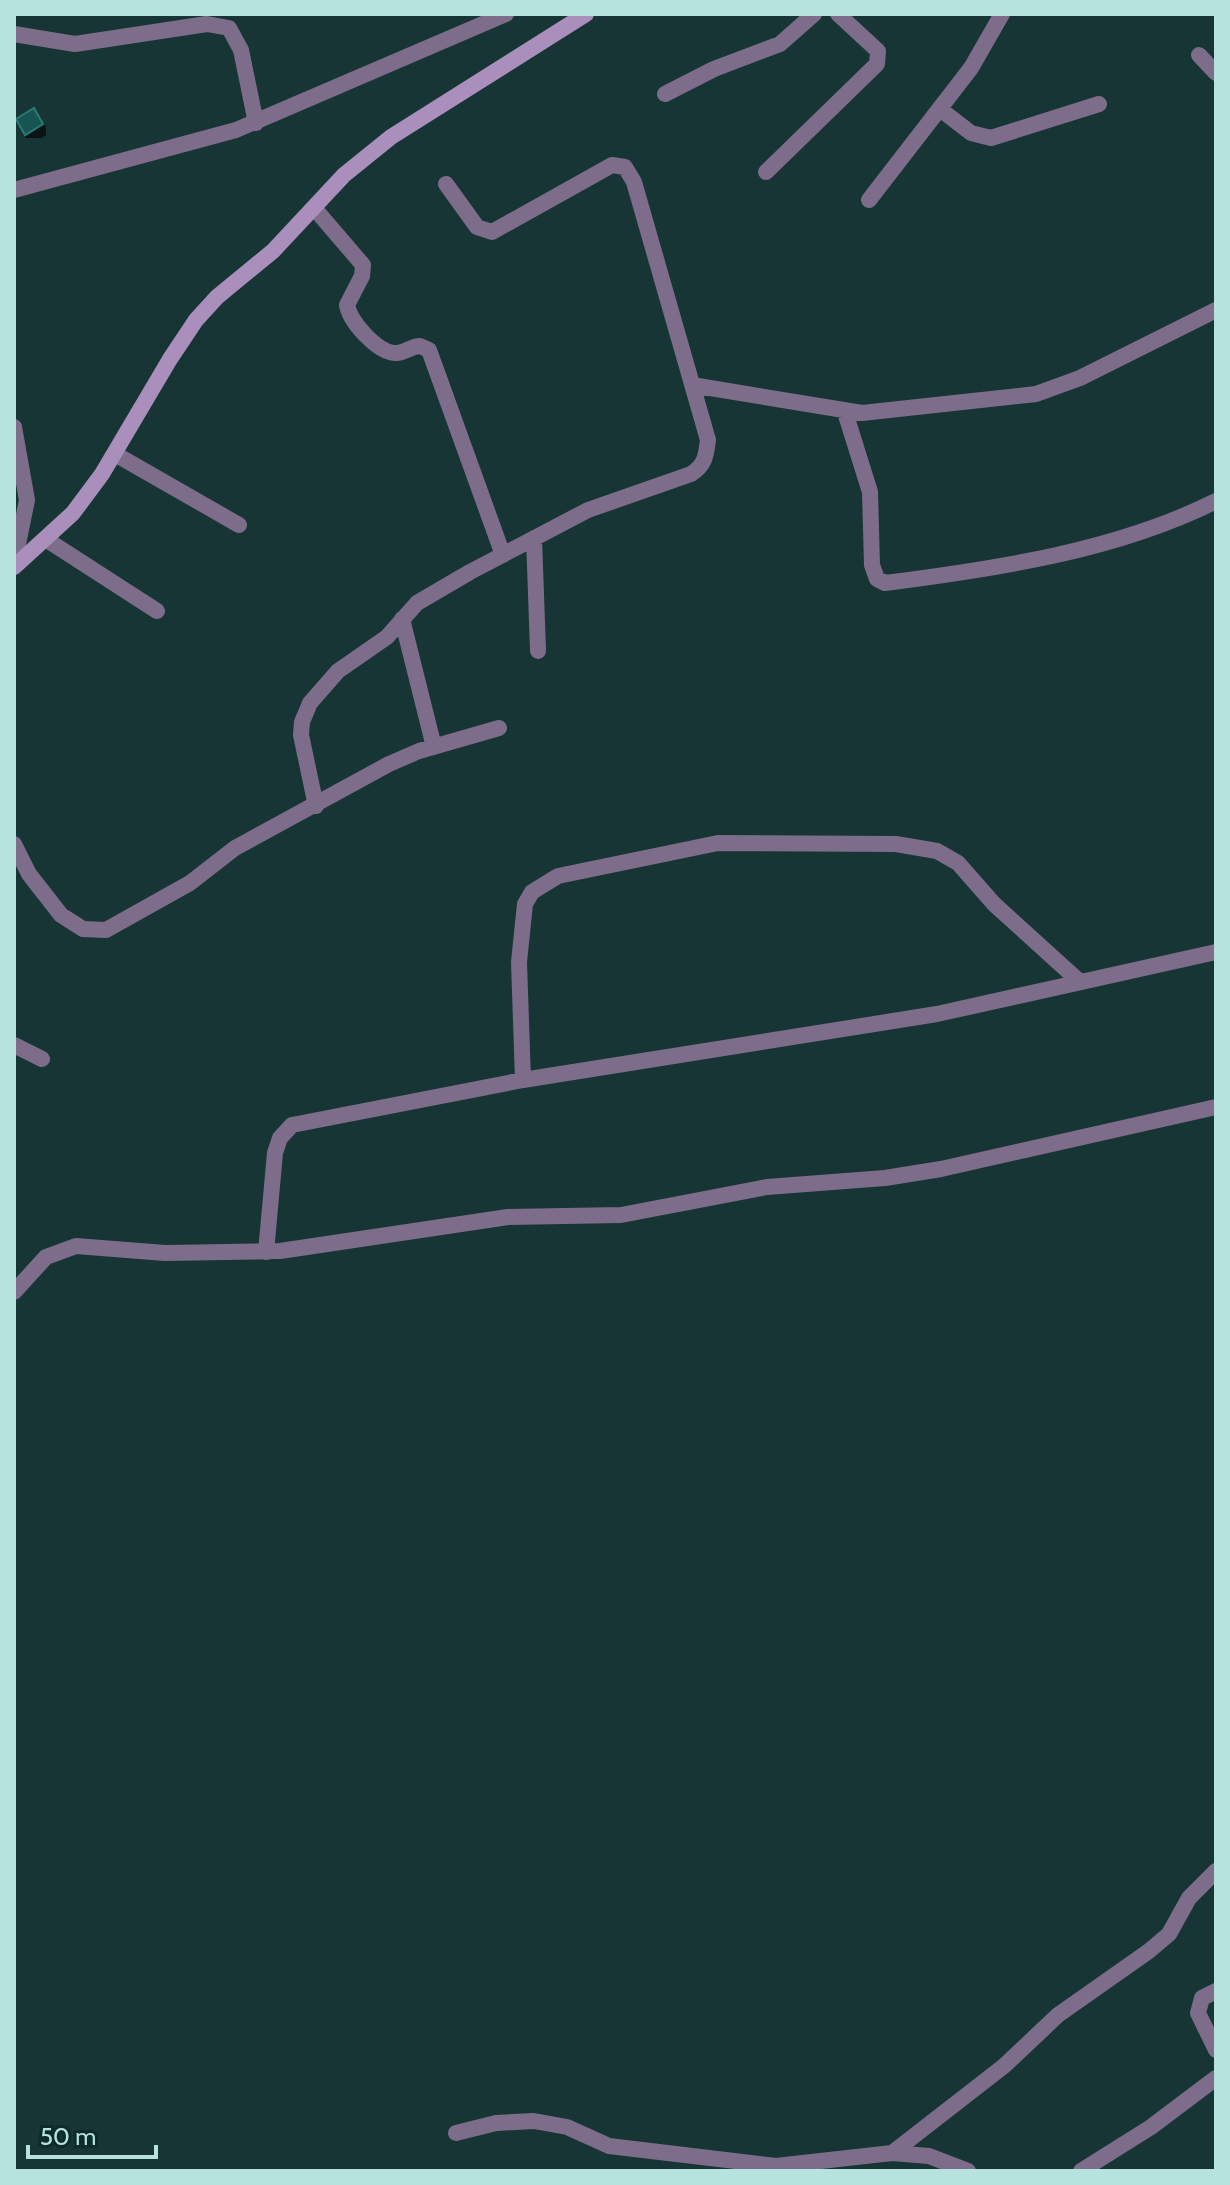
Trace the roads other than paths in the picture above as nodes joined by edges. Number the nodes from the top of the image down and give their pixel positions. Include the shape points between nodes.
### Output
1 (506, 14) edge
2 (586, 14) edge
3 (814, 14) edge
4 (838, 14) edge
5 (1002, 14) edge
6 (14, 34) edge
7 (1199, 55) dead end
8 (1216, 73) edge
9 (665, 94) dead end
10 (1099, 104) dead end
11 (940, 109) junction
12 (256, 123) junction
13 (766, 172) dead end
14 (446, 184) dead end
15 (14, 190) edge
16 (869, 200) dead end
17 (315, 209) junction
18 (1216, 310) edge
19 (692, 385) junction
20 (845, 412) junction
21 (14, 427) edge
22 (115, 454) junction
23 (1216, 501) edge
24 (239, 525) dead end
25 (534, 538) junction
26 (47, 540) junction
27 (503, 555) junction
28 (14, 565) edge
29 (157, 611) dead end
30 (402, 619) junction
31 (538, 651) dead end
32 (499, 728) dead end
33 (434, 747) junction
34 (316, 806) junction
35 (14, 844) edge
36 (1216, 952) edge
37 (1080, 982) junction
38 (14, 1045) edge
39 (42, 1059) dead end
40 (523, 1080) junction
41 (1216, 1107) edge
42 (266, 1252) junction
43 (14, 1292) edge
44 (1216, 1871) edge
45 (1216, 1991) edge
46 (1216, 2050) edge
47 (1216, 2078) edge
48 (456, 2133) dead end
49 (892, 2153) junction
50 (968, 2171) edge
51 (1081, 2171) edge

1 - 12 street
2 - 17 street via 391,137 344,175
3 - 9 street via 780,44
4 - 13 street via 878,51 877,64
5 - 11 street
6 - 12 street via 75,44 207,24 229,28 241,50
7 - 8 street
10 - 11 street via 991,138 971,133
11 - 16 street
12 - 15 street
14 - 19 street via 477,227 492,232 612,165 625,167 644,214
17 - 22 street via 196,320
17 - 27 street via 363,265 348,299 355,323 386,350 429,350
18 - 20 street via 1044,391 914,410
19 - 20 street
19 - 25 street via 708,440 701,467 673,482 588,510
20 - 23 street via 870,492 872,565 877,579 885,583 1066,551 1148,529
21 - 28 street via 27,500
22 - 24 street
22 - 26 street
25 - 27 street
25 - 31 street
26 - 28 street
26 - 29 street
27 - 30 street via 423,598
30 - 33 street
30 - 34 street via 387,637 338,671 304,714 301,735
32 - 33 street
33 - 34 street via 389,764
34 - 35 street via 235,848 190,883 98,932 61,915 29,874
36 - 37 street
37 - 40 street via 937,1014
37 - 40 street via 994,904 958,863 937,851 896,844 718,843 558,876 532,892 525,904 519,962
38 - 39 street
40 - 42 street via 292,1125 275,1153
41 - 42 street via 927,1171 767,1187 621,1215 508,1217
42 - 43 street via 165,1253 76,1246 46,1257
44 - 49 street via 1189,1898 1169,1934 1058,2015 1004,2066
45 - 46 street via 1202,1998 1198,2013
47 - 51 street
48 - 49 street via 534,2121 567,2127 609,2146 776,2166
49 - 50 street via 929,2156

